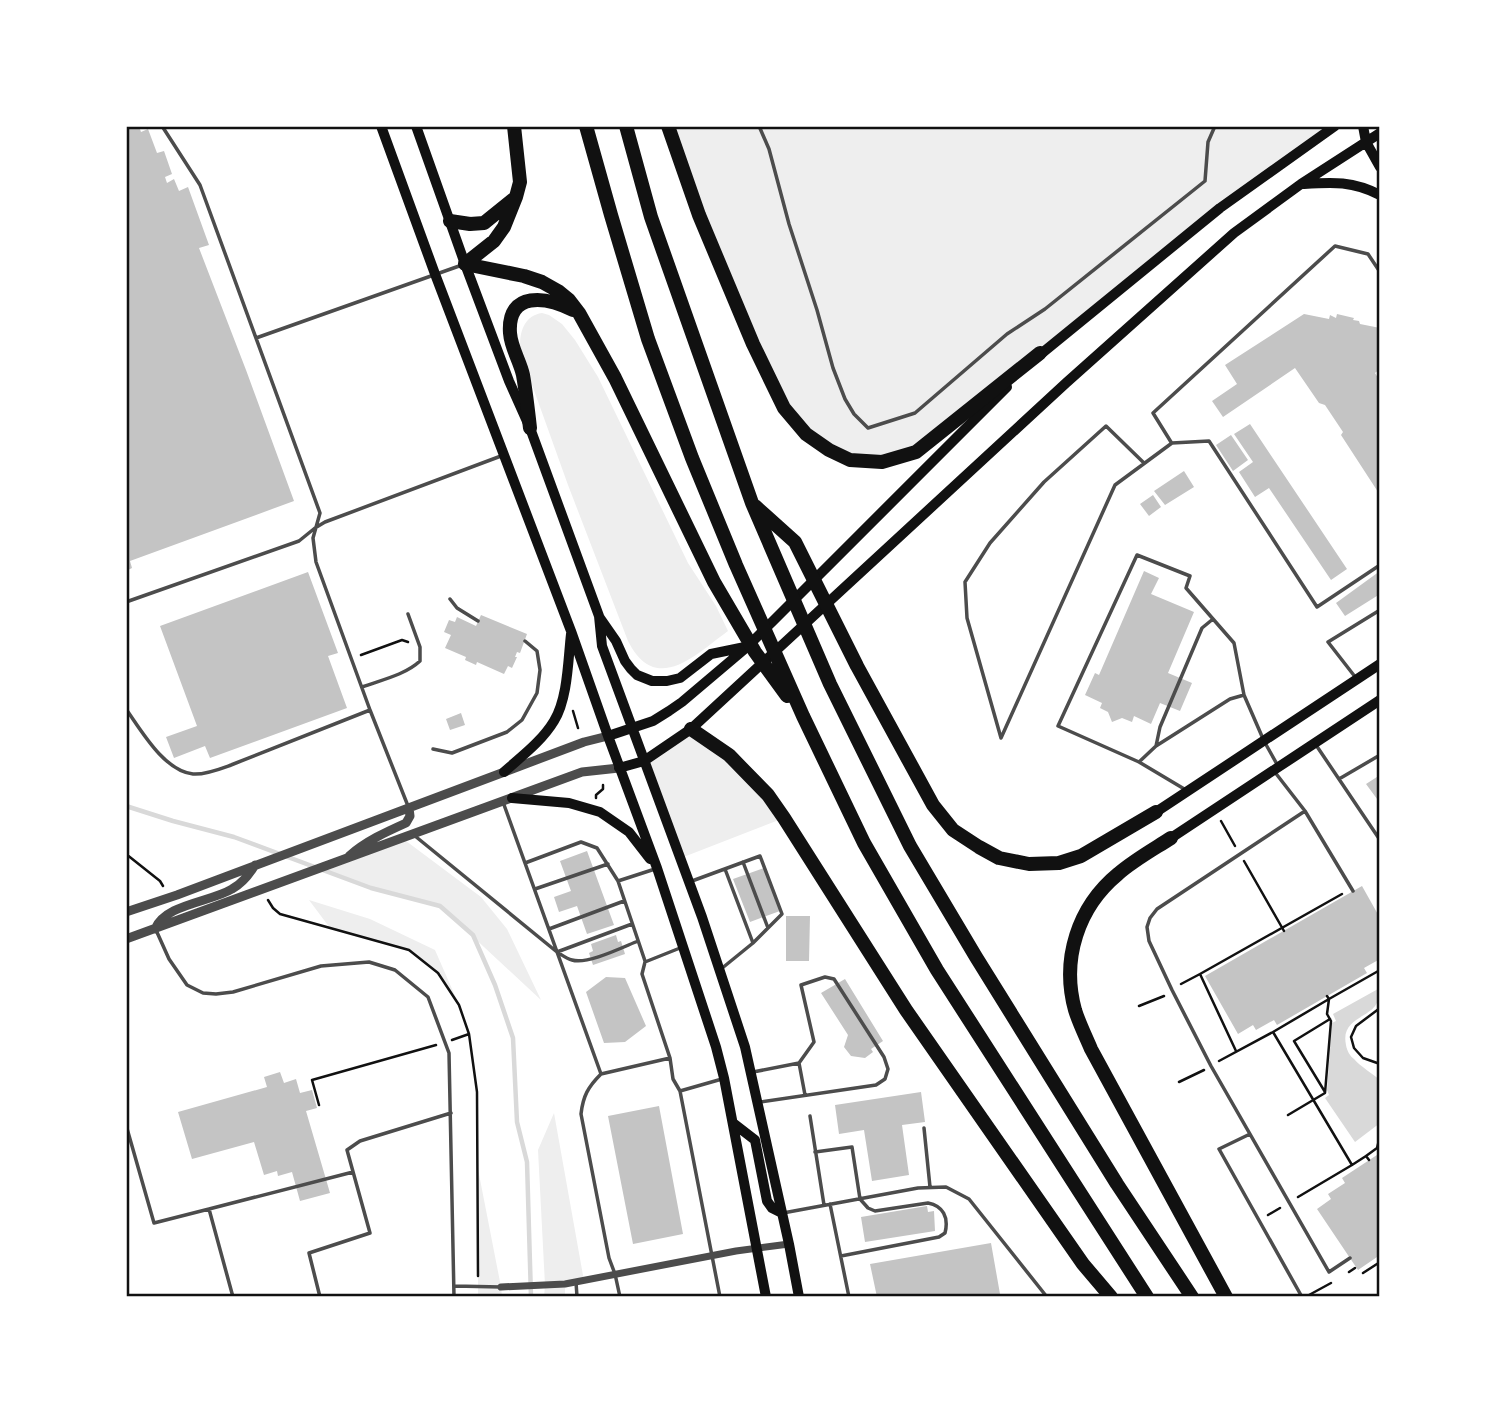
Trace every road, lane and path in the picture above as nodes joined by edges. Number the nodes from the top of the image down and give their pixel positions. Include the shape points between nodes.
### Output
1 (162, 126) edge
2 (381, 126) edge
3 (416, 126) edge
4 (514, 126) edge
5 (586, 126) edge
6 (626, 126) edge
7 (668, 126) edge
8 (759, 126) edge
9 (1215, 126) edge
10 (1335, 126) edge
11 (1363, 126) edge
12 (1380, 133) edge
13 (1366, 142) junction
14 (1380, 167) edge
15 (1301, 184) junction
16 (1380, 195) edge
17 (516, 197) junction
18 (450, 221) junction
19 (466, 264) junction
20 (1380, 272) edge
21 (435, 274) junction
22 (579, 313) junction
23 (256, 338) junction
24 (1040, 353) junction
25 (530, 428) junction
26 (1172, 443) junction
27 (504, 455) junction
28 (1144, 464) junction
29 (752, 503) junction
30 (315, 527) junction
31 (1380, 565) edge
32 (450, 599) dead end
33 (126, 602) edge
34 (1380, 610) edge
35 (408, 614) dead end
36 (599, 616) junction
37 (1213, 619) junction
38 (478, 621) dead end
39 (571, 631) junction
40 (525, 641) dead end
41 (420, 647) junction
42 (747, 647) junction
43 (351, 655) junction
44 (1380, 664) edge
45 (1357, 679) junction
46 (362, 687) junction
47 (1244, 695) junction
48 (1380, 700) edge
49 (567, 707) dead end
50 (126, 709) edge
51 (370, 710) junction
52 (803, 716) junction
53 (578, 728) dead end
54 (633, 729) junction
55 (691, 729) junction
56 (608, 736) junction
57 (1264, 741) junction
58 (1315, 743) junction
59 (1156, 746) junction
60 (433, 749) dead end
61 (1380, 755) edge
62 (644, 761) junction
63 (1139, 762) junction
64 (619, 768) junction
65 (1276, 769) junction
66 (504, 772) junction
67 (1339, 779) junction
68 (603, 785) dead end
69 (1188, 791) junction
70 (604, 798) dead end
71 (507, 800) junction
72 (409, 808) junction
73 (1214, 810) junction
74 (1156, 811) joint
75 (1304, 811) junction
76 (413, 834) junction
77 (1171, 838) joint
78 (1380, 840) edge
79 (1240, 854) junction
80 (126, 855) edge
81 (345, 859) junction
82 (743, 862) junction
83 (525, 863) junction
84 (608, 864) junction
85 (255, 865) junction
86 (657, 868) junction
87 (725, 869) junction
88 (160, 881) dead end
89 (618, 881) junction
90 (690, 882) junction
91 (262, 889) junction
92 (535, 889) junction
93 (1353, 891) joint
94 (624, 901) junction
95 (126, 912) edge
96 (632, 924) junction
97 (768, 928) junction
98 (155, 929) junction
99 (549, 929) junction
100 (1283, 929) junction
101 (126, 939) edge
102 (638, 942) junction
103 (753, 943) junction
104 (682, 947) junction
105 (557, 952) junction
106 (645, 962) junction
107 (720, 970) junction
108 (1380, 970) edge
109 (1328, 998) junction
110 (1380, 1007) edge
111 (1330, 1019) junction
112 (1273, 1032) junction
113 (469, 1034) junction
114 (446, 1042) junction
115 (1236, 1051) junction
116 (670, 1058) junction
117 (799, 1063) junction
118 (1380, 1064) edge
119 (1211, 1066) junction
120 (751, 1072) junction
121 (601, 1074) junction
122 (724, 1079) junction
123 (1179, 1082) dead end
124 (680, 1091) junction
125 (1325, 1093) junction
126 (805, 1095) junction
127 (1314, 1099) junction
128 (758, 1102) junction
129 (319, 1105) dead end
130 (451, 1113) junction
131 (1289, 1115) dead end
132 (810, 1116) dead end
133 (733, 1123) junction
134 (126, 1125) edge
135 (924, 1128) dead end
136 (1250, 1134) junction
137 (1380, 1136) edge
138 (816, 1152) junction
139 (1366, 1156) junction
140 (1369, 1160) dead end
141 (1353, 1165) junction
142 (353, 1172) junction
143 (930, 1187) junction
144 (860, 1199) junction
145 (1289, 1203) junction
146 (831, 1204) junction
147 (824, 1205) junction
148 (209, 1209) junction
149 (782, 1213) junction
150 (1259, 1220) junction
151 (789, 1244) junction
152 (757, 1249) junction
153 (712, 1255) junction
154 (841, 1256) junction
155 (1350, 1258) dead end
156 (1380, 1262) edge
157 (1363, 1273) dead end
158 (615, 1274) junction
159 (576, 1282) junction
160 (454, 1286) junction
161 (478, 1286) junction
162 (501, 1287) joint
163 (233, 1297) edge
164 (320, 1297) edge
165 (454, 1297) edge
166 (577, 1297) edge
167 (620, 1297) edge
168 (720, 1297) edge
169 (766, 1297) edge
170 (799, 1297) edge
171 (849, 1297) edge
172 (1047, 1297) edge
173 (1111, 1297) edge
174 (1147, 1297) edge
175 (1192, 1297) edge
176 (1226, 1297) edge
177 (1302, 1297) edge

1 - 23 lane via 200,185
2 - 21 main road
3 - 18 main road
4 - 17 highway via 520,182
5 - 52 highway via 648,339 692,458
6 - 29 highway via 651,217
7 - 24 highway via 704,228 784,408 806,434 829,450 850,460 882,462 916,452
8 - 9 lane via 833,368 845,399 868,428 915,413 1007,334 1205,181 1208,142
10 - 24 main road via 1220,208
11 - 13 main road
12 - 13 main road
13 - 14 main road
13 - 15 main road
15 - 16 main road via 1349,183
15 - 55 main road via 1234,233 1066,383
17 - 18 highway via 484,223
17 - 19 highway via 505,228
18 - 19 main road
19 - 21 lane
19 - 22 highway via 542,282 569,300
19 - 25 main road
20 - 26 lane via 1368,254 1335,246 1153,413
21 - 23 lane
21 - 27 main road
22 - 25 highway via 557,302 531,300 518,307 512,318 511,342 522,373
22 - 52 highway via 714,582 755,652
23 - 30 lane via 320,513
24 - 42 main road
25 - 36 main road
26 - 28 lane
26 - 31 lane via 1209,441 1317,607
27 - 30 lane
27 - 39 main road
28 - 28 lane via 1106,426 1044,482 990,543 965,582 967,618 1002,738 1115,485
29 - 74 highway via 795,542 933,805 953,830 999,858 1059,863 1081,856
29 - 175 highway via 830,684 910,846 1117,1184
30 - 33 lane via 299,541
30 - 43 lane via 316,562
32 - 38 lane
34 - 45 lane via 1328,642
35 - 41 lane
36 - 42 main road via 631,669 652,681 680,678 711,654
36 - 54 main road via 602,646
37 - 47 lane via 1234,643
37 - 59 lane via 1202,628
37 - 63 lane via 1186,588 1190,576 1137,555 1058,726
39 - 56 main road
39 - 66 main road via 563,696 555,720
40 - 60 lane via 537,650 540,670 537,693 522,720 507,732 452,753
41 - 43 path via 402,640
41 - 46 lane via 420,661 414,667
42 - 54 main road via 682,702
43 - 46 lane
44 - 45 main road
45 - 57 main road
46 - 51 lane
47 - 57 lane
47 - 59 lane via 1230,699
48 - 58 main road
49 - 53 path
50 - 51 lane via 167,761 193,774 232,765
51 - 72 lane
52 - 174 highway via 864,843 937,970
54 - 56 main road
54 - 62 main road
55 - 62 main road
55 - 173 highway via 729,755 768,796 906,1010
56 - 64 main road
56 - 66 street
57 - 65 lane
57 - 69 main road
58 - 65 main road
58 - 67 lane
59 - 63 lane
61 - 67 lane
62 - 64 main road
62 - 90 main road
63 - 69 lane
64 - 71 street via 582,772
64 - 86 main road
65 - 73 main road
65 - 75 lane
66 - 72 street
67 - 78 lane
68 - 70 path via 596,798
69 - 74 main road
71 - 76 street
71 - 83 lane
71 - 86 main road via 569,803 600,812 629,832
72 - 81 street via 406,823 360,846
72 - 85 street
73 - 77 main road
73 - 79 path
75 - 79 lane
75 - 93 lane
76 - 81 street
76 - 105 lane
77 - 176 highway via 1117,874 1094,899 1071,949 1070,981 1075,1010 1091,1049
79 - 100 path
79 - 119 lane via 1157,909 1147,928 1149,941
80 - 88 path
81 - 91 street
82 - 87 lane
82 - 97 lane
82 - 97 lane via 760,856 782,914
83 - 84 lane via 582,842 597,848
83 - 92 lane
84 - 89 lane
84 - 92 lane
85 - 95 street
85 - 98 street via 231,890 174,911
86 - 89 lane
86 - 104 main road
87 - 90 lane
87 - 103 lane
89 - 94 lane
90 - 107 main road
91 - 98 street
91 - 113 path via 280,914 409,950 438,973 459,1005
92 - 99 lane
93 - 100 path
94 - 96 lane
94 - 99 lane
96 - 102 lane
96 - 105 lane
97 - 103 lane
98 - 101 street
98 - 114 lane via 187,985 203,993 233,992 321,967 369,962 395,970 428,997
99 - 105 lane
100 - 115 path via 1200,974
102 - 105 lane via 579,961
102 - 106 lane
103 - 107 lane
104 - 106 lane
104 - 122 main road
105 - 121 lane
106 - 116 lane via 642,974
107 - 120 main road
108 - 109 path
109 - 111 path
109 - 112 path
110 - 118 path via 1356,1026 1352,1037 1363,1058
111 - 125 path
111 - 125 path via 1294,1041
112 - 115 path
112 - 127 path
113 - 114 path
113 - 161 path via 477,1092
114 - 129 path via 312,1080
114 - 130 lane
115 - 119 path
116 - 121 lane
116 - 124 lane
117 - 120 lane
117 - 126 lane
117 - 126 lane via 814,1042 801,985 825,977 834,979 888,1069 885,1080 876,1084
119 - 123 path
119 - 136 lane
120 - 128 main road
121 - 158 lane via 589,1086 582,1114 608,1258
122 - 124 lane
122 - 133 main road
124 - 153 lane
125 - 127 path
126 - 128 lane
127 - 131 path
127 - 141 path
128 - 149 main road
130 - 142 lane via 360,1141 347,1150
130 - 160 lane
132 - 138 lane
133 - 149 main road via 755,1140 767,1201
133 - 152 main road
134 - 148 lane via 154,1223
135 - 143 lane
136 - 145 lane
136 - 150 lane via 1219,1149
137 - 139 path via 1377,1148
138 - 144 lane via 852,1147
138 - 147 lane
139 - 140 path
139 - 141 path
141 - 145 path
142 - 148 lane
142 - 164 lane via 370,1233 309,1253
143 - 144 lane
143 - 172 lane via 946,1187 969,1199
144 - 146 lane
144 - 154 lane via 875,1211 936,1205 944,1214 945,1233
145 - 150 path
145 - 155 lane via 1329,1272
146 - 147 lane
146 - 154 lane
147 - 149 lane
148 - 163 lane
149 - 151 main road
150 - 177 lane
151 - 152 street
151 - 170 main road
152 - 153 street
152 - 169 main road
153 - 158 street
153 - 168 lane
154 - 171 lane
156 - 157 path
158 - 159 street
158 - 167 lane
159 - 162 street
159 - 166 lane
160 - 161 lane
160 - 165 lane
161 - 162 lane

